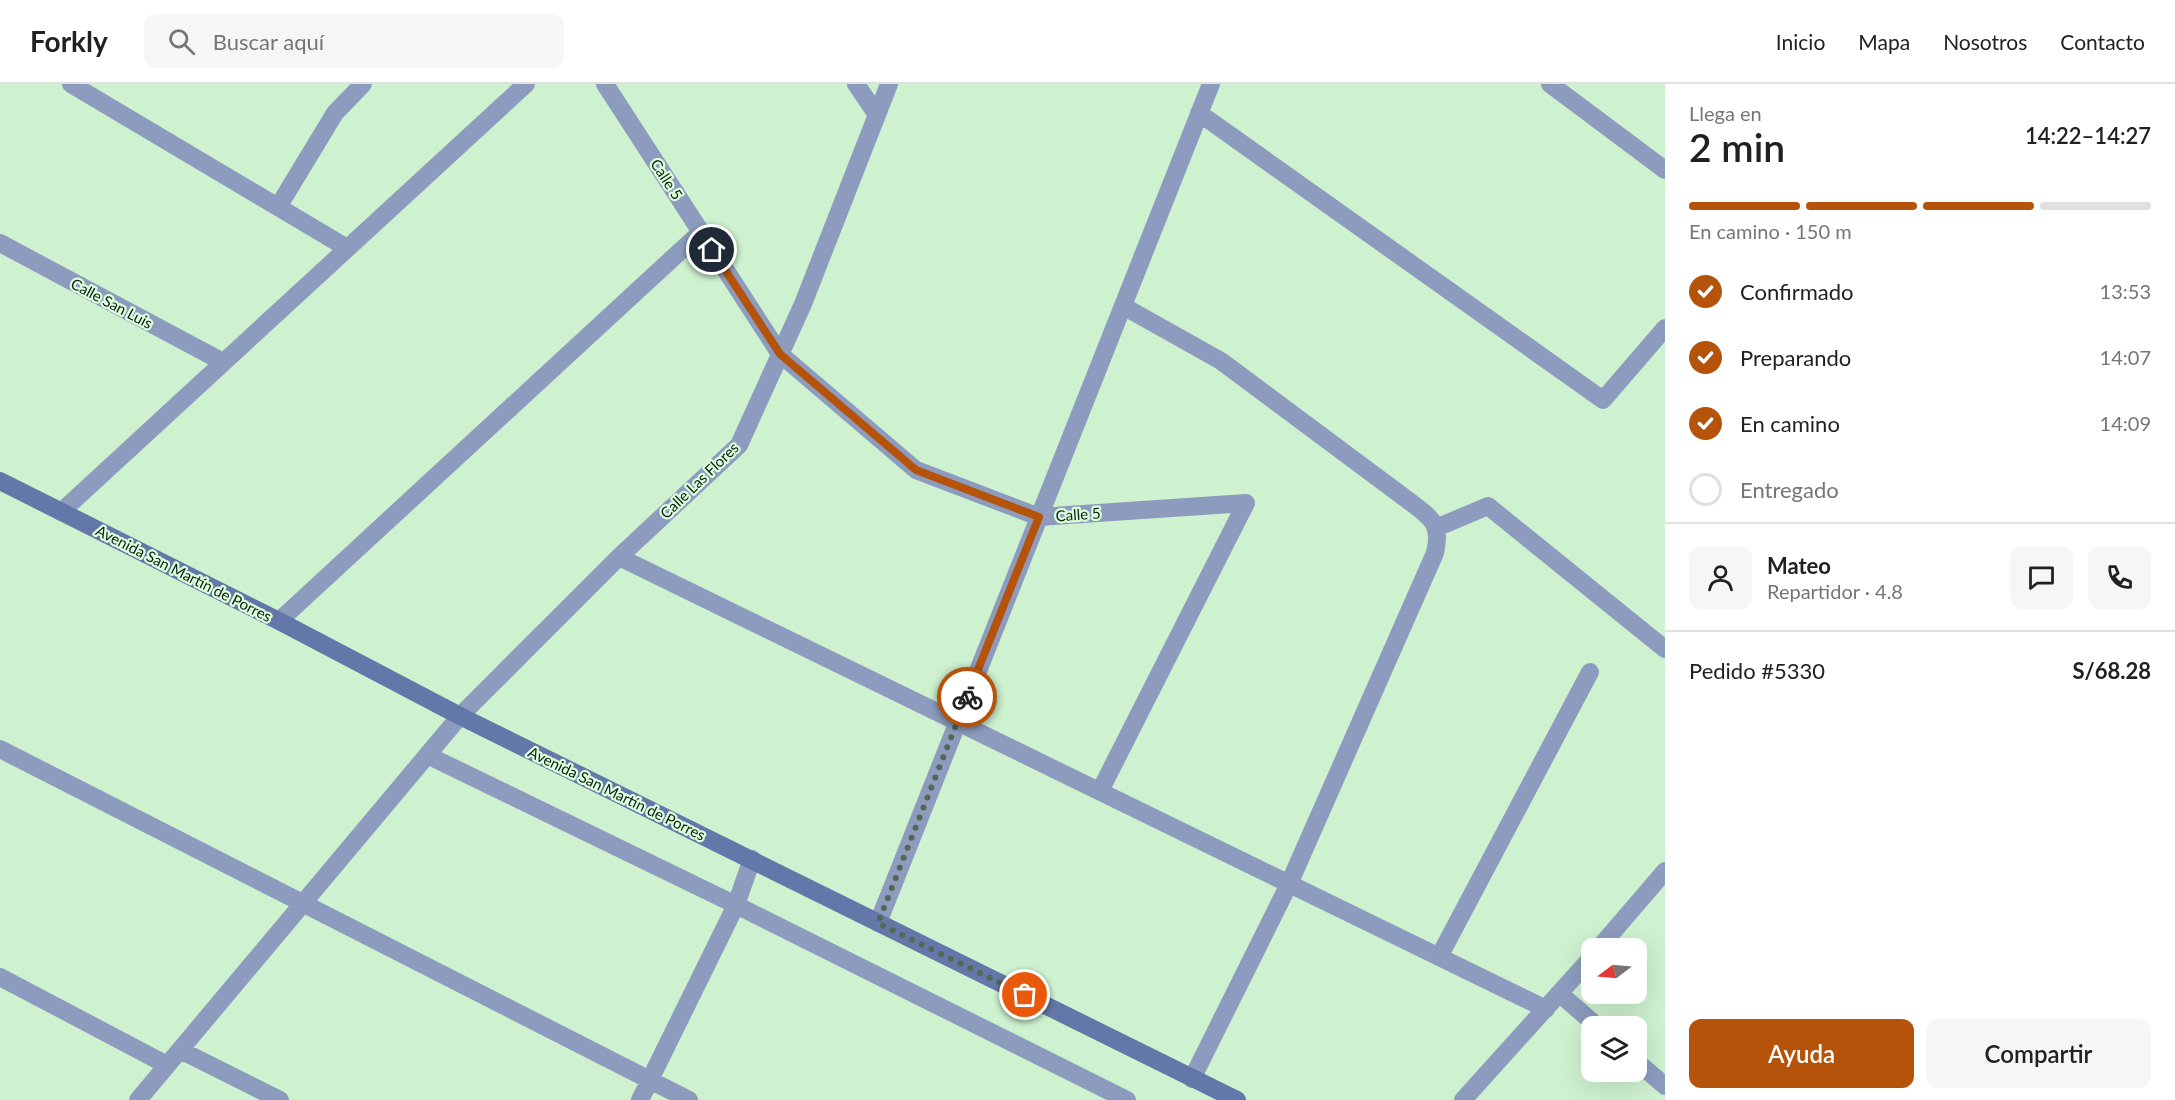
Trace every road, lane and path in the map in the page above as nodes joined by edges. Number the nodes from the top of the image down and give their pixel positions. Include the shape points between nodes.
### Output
1 (363, 84) edge
2 (526, 84) edge
3 (605, 84) edge
4 (856, 84) edge
5 (889, 84) edge
6 (1211, 84) edge
7 (1550, 84) edge
8 (82, 86) edge
9 (1199, 113) junction
10 (877, 115) junction
11 (1660, 159) edge
12 (278, 207) junction
13 (701, 232) junction
14 (0, 243) edge
15 (347, 248) junction
16 (1123, 306) junction
17 (1665, 328) edge
18 (780, 354) junction
19 (223, 362) junction
20 (0, 481) edge
21 (61, 512) junction
22 (1039, 517) junction
23 (1436, 528) junction
24 (619, 557) junction
25 (279, 621) junction
26 (1665, 649) edge
27 (1590, 672) dead end
28 (460, 716) junction
29 (957, 722) junction
30 (0, 749) edge
31 (427, 755) junction
32 (1100, 791) junction
33 (752, 859) junction
34 (1665, 871) edge
35 (1289, 884) junction
36 (302, 904) junction
37 (736, 905) junction
38 (878, 923) junction
39 (1608, 938) edge
40 (1440, 957) junction
41 (1581, 970) edge
42 (0, 977) edge
43 (1560, 994) junction
44 (1546, 1009) junction
45 (1585, 1016) edge
46 (180, 1050) junction
47 (167, 1065) junction
48 (1647, 1070) edge
49 (1192, 1079) junction
50 (650, 1081) junction
51 (1665, 1086) edge
52 (138, 1100) edge
53 (280, 1100) edge
54 (640, 1100) edge
55 (689, 1100) edge
56 (1127, 1100) edge
57 (1237, 1100) edge
58 (1463, 1100) edge

1 - 12 street via 335,113
2 - 15 street
3 - 13 street, Calle 5
4 - 10 street
5 - 10 street, Calle Las Flores
6 - 9 street
7 - 11 street
8 - 12 street
9 - 16 street
9 - 17 street via 1603,400
10 - 18 street, Calle Las Flores
12 - 15 street
13 - 18 street, Calle 5
13 - 25 street
14 - 19 street, Calle San Luis
15 - 19 street
16 - 22 street
16 - 23 street via 1221,362 1430,517
18 - 22 street, Calle 5 via 916,470
18 - 24 street, Calle Las Flores via 739,445
19 - 21 street
20 - 21 street, Avenida San Martín de Porres
21 - 25 street, Avenida San Martín de Porres
22 - 29 street
22 - 32 street, Calle 5 via 1246,503
23 - 26 street via 1488,507
23 - 35 street via 1439,537 1435,553
24 - 28 street, Calle Las Flores
24 - 29 street
25 - 28 street, Avenida San Martín de Porres
27 - 40 street
28 - 31 street, Calle Las Flores
28 - 33 street, Avenida San Martín de Porres
29 - 32 street
29 - 38 street
30 - 36 street
31 - 36 street, Calle Las Flores
31 - 37 street
32 - 35 street
33 - 37 street
33 - 38 street, Avenida San Martín de Porres
34 - 39 street
35 - 40 street
35 - 49 street
36 - 46 street, Calle Las Flores
36 - 50 street
37 - 50 street
37 - 56 street
38 - 49 street, Avenida San Martín de Porres
40 - 44 street
41 - 43 street
42 - 47 street
43 - 44 street
43 - 45 street
44 - 58 street
46 - 47 street, Calle Las Flores
46 - 53 street
47 - 52 street, Calle Las Flores
48 - 51 street
49 - 57 street, Avenida San Martín de Porres
50 - 54 street
50 - 55 street

